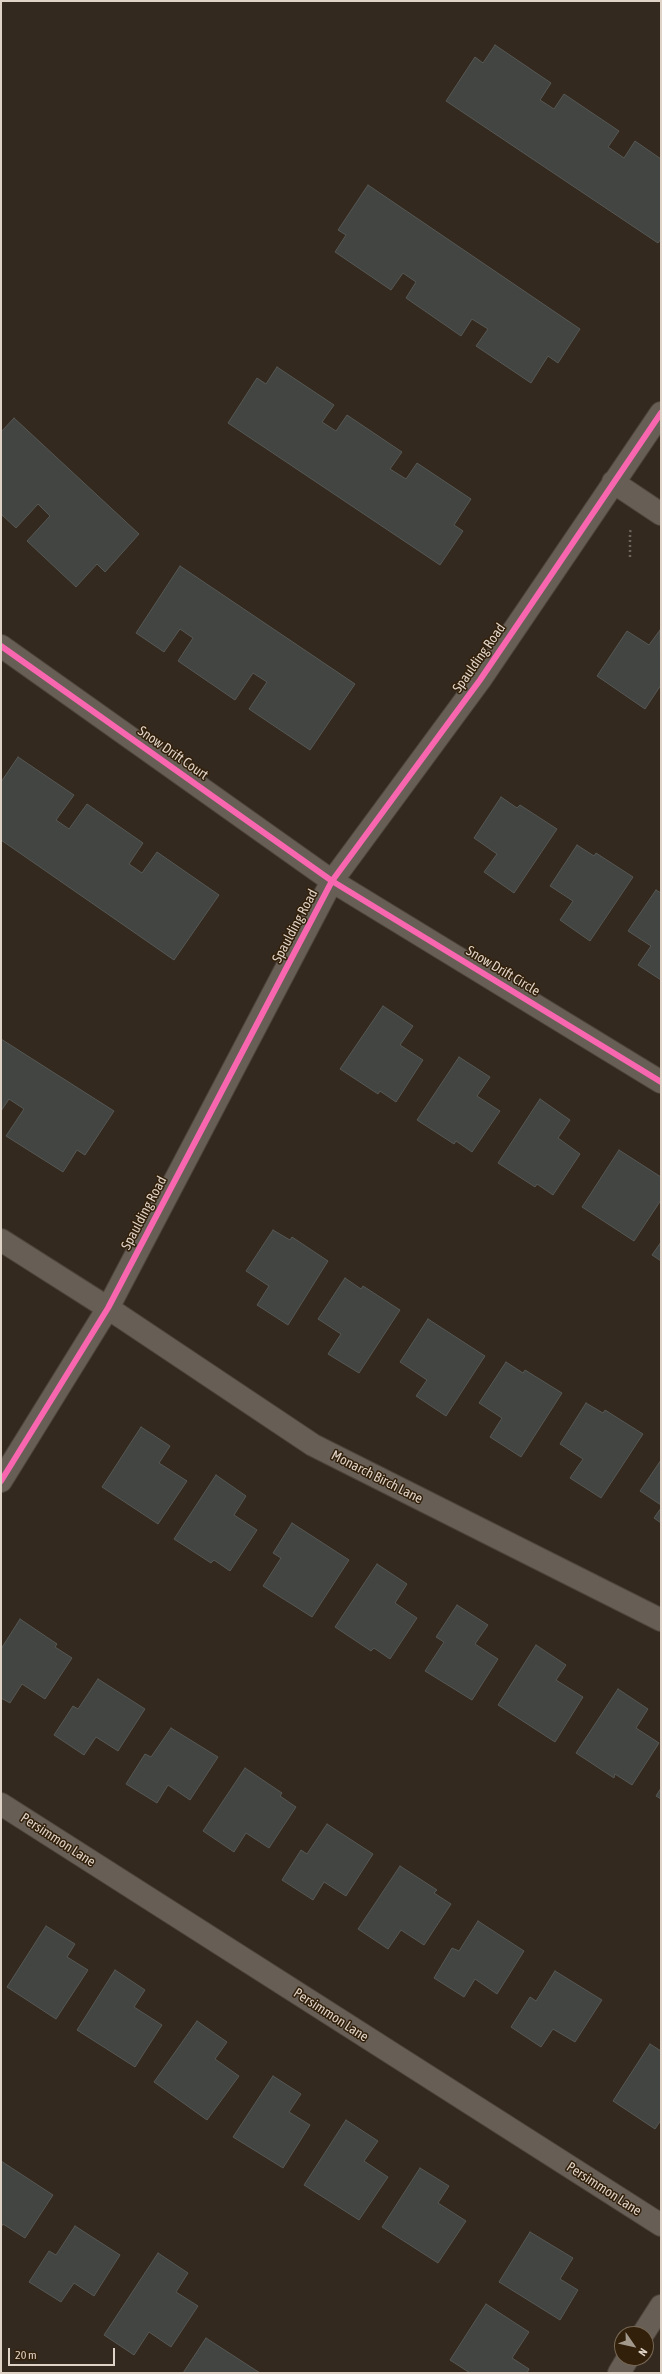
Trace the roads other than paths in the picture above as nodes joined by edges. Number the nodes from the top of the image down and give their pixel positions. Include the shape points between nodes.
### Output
1 (661, 413) edge
2 (613, 482) junction
3 (661, 514) edge
4 (1, 646) edge
5 (332, 880) junction
6 (661, 1082) edge
7 (1, 1240) edge
8 (108, 1308) junction
9 (1, 1481) edge
10 (661, 1620) edge
11 (1, 1804) edge
12 (661, 2226) edge
13 (661, 2306) edge
14 (648, 2326) edge

1 - 2 street, Spaulding Road
2 - 3 street
2 - 5 street, Spaulding Road via 480,680
4 - 5 street, Snow Drift Court
5 - 6 street, Snow Drift Circle
5 - 8 street, Spaulding Road
7 - 8 street, Monarch Birch Lane
8 - 9 street, Spaulding Road
8 - 10 street, Monarch Birch Lane via 313,1445
11 - 12 street, Persimmon Lane
13 - 14 street

